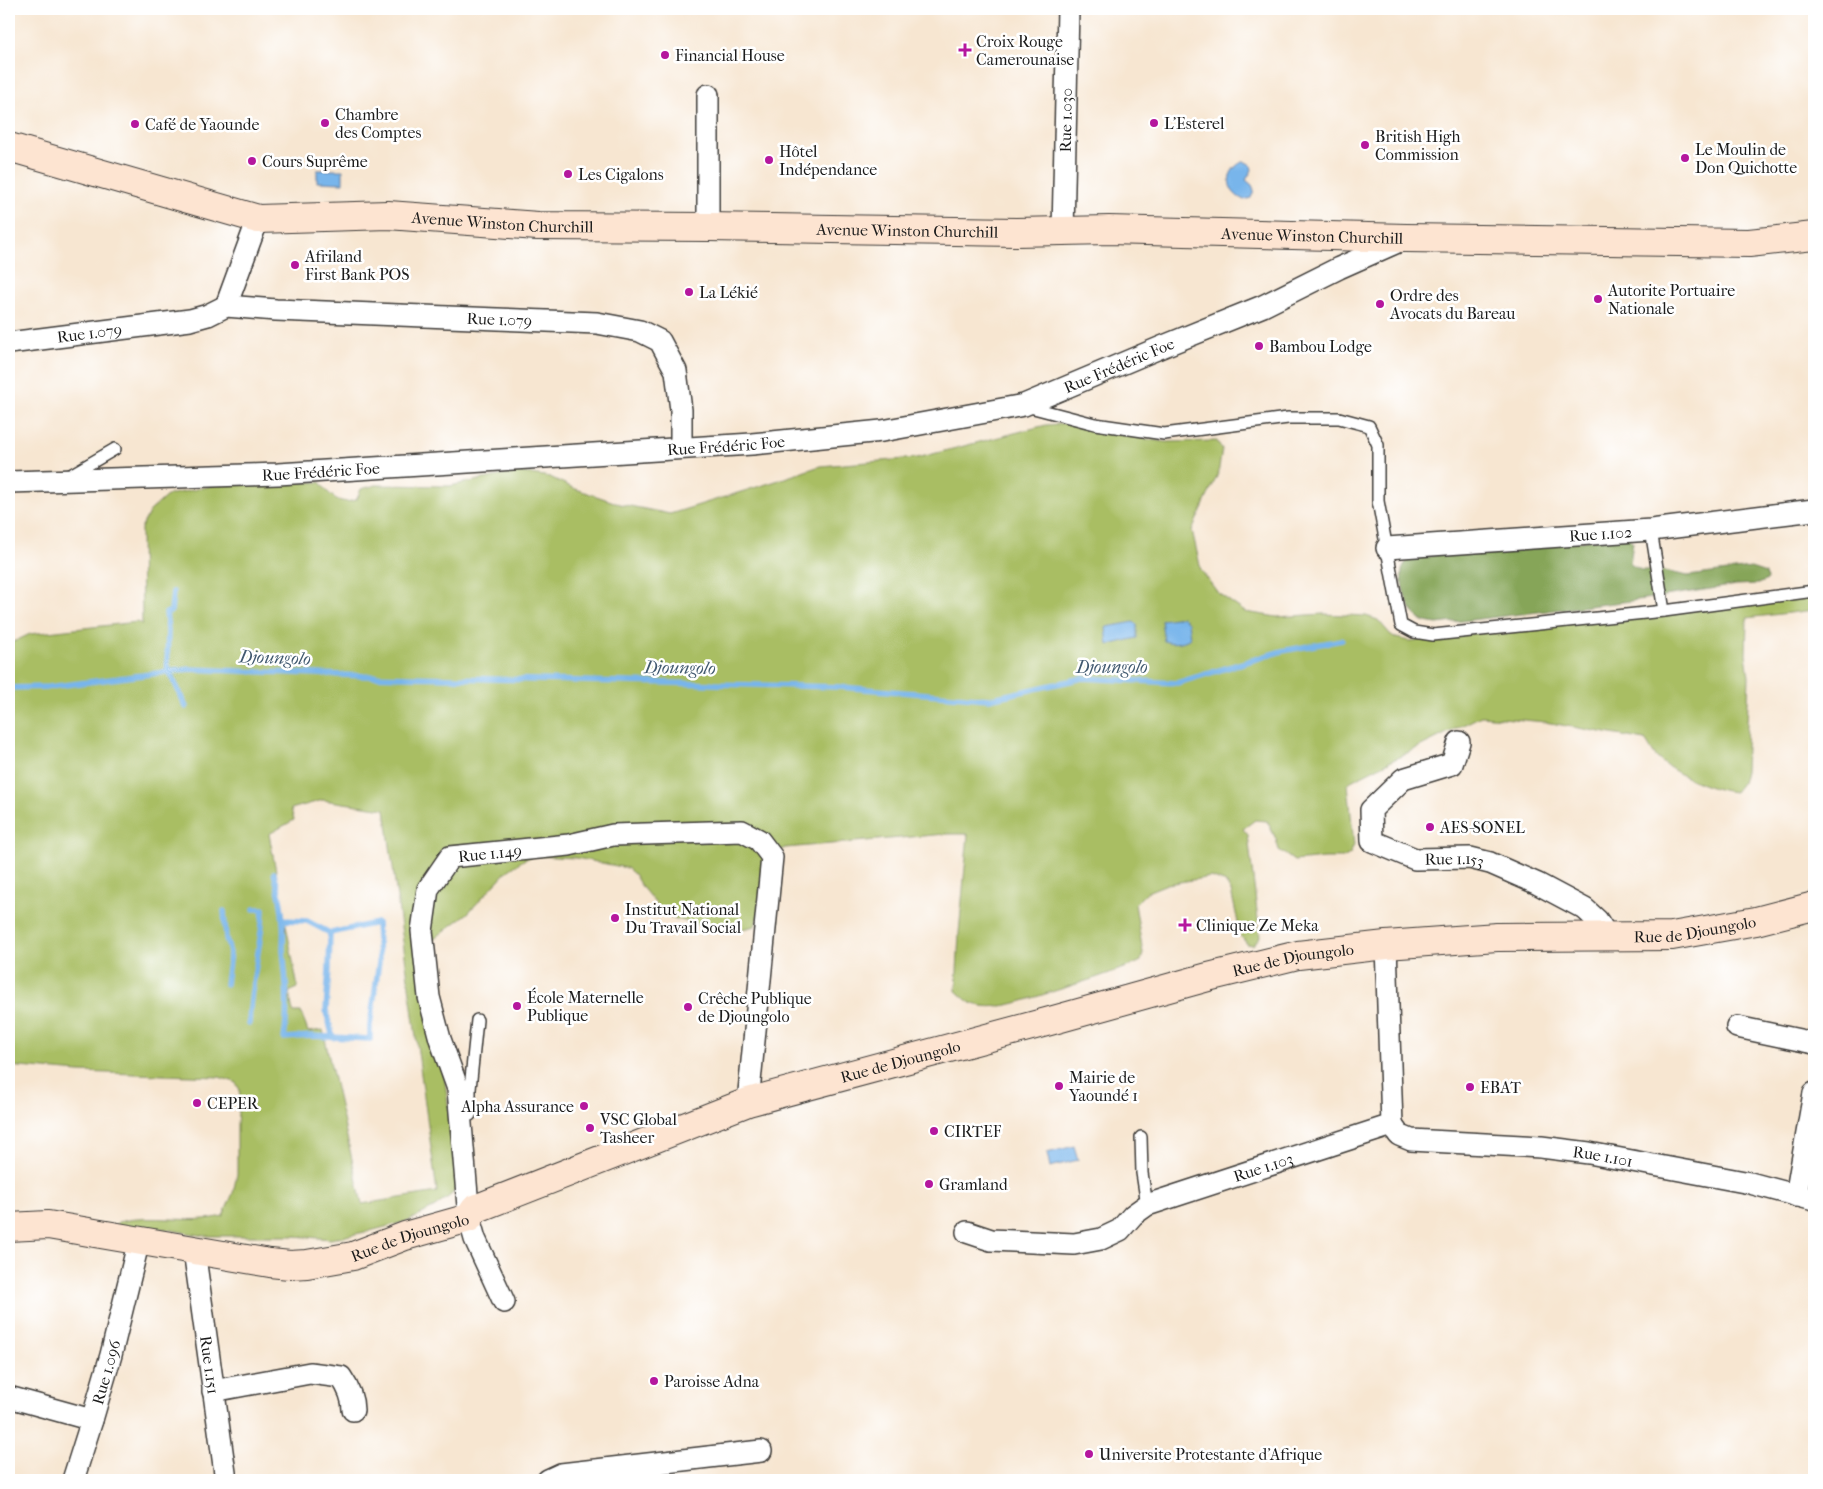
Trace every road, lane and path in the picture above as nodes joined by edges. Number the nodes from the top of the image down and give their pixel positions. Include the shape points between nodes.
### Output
1 (1068, 9) edge
2 (708, 95) dead end
3 (9, 147) edge
4 (258, 219) junction
5 (708, 226) junction
6 (1063, 232) junction
7 (1814, 236) edge
8 (1406, 238) junction
9 (226, 306) junction
10 (9, 343) edge
11 (1024, 405) junction
12 (681, 448) junction
13 (115, 449) dead end
14 (62, 480) junction
15 (9, 482) edge
16 (1814, 510) edge
17 (1651, 530) junction
18 (1387, 548) junction
19 (1814, 591) edge
20 (1664, 611) junction
21 (1459, 742) dead end
22 (1814, 906) edge
23 (1608, 937) junction
24 (1386, 945) junction
25 (477, 1020) dead end
26 (1737, 1027) dead end
27 (1814, 1043) edge
28 (1814, 1093) edge
29 (748, 1102) junction
30 (1392, 1125) junction
31 (1141, 1137) dead end
32 (1805, 1198) edge
33 (1147, 1205) junction
34 (472, 1213) junction
35 (9, 1227) edge
36 (967, 1232) dead end
37 (139, 1240) junction
38 (194, 1250) junction
39 (504, 1302) dead end
40 (213, 1391) junction
41 (9, 1397) edge
42 (353, 1410) dead end
43 (92, 1420) junction
44 (761, 1451) dead end
45 (73, 1480) edge
46 (226, 1480) edge
47 (548, 1480) edge

1 - 6 street, Rue 1.030
2 - 5 street
3 - 4 street, Avenue Winston Churchill
4 - 5 street, Avenue Winston Churchill via 388,215 538,226
4 - 9 street
5 - 6 street, Avenue Winston Churchill
6 - 8 street, Avenue Winston Churchill via 1109,230
7 - 8 street, Avenue Winston Churchill via 1749,243
8 - 11 street, Rue Frédéric Foe via 1263,306
9 - 10 street, Rue 1.079 via 190,320
9 - 12 street, Rue 1.079 via 597,323 640,331 660,341 676,371
11 - 12 street, Rue Frédéric Foe via 882,431
11 - 18 lane via 1095,424 1164,434 1288,418 1339,418 1369,426 1378,445 1378,501
12 - 14 street, Rue Frédéric Foe via 278,474
13 - 14 lane
14 - 15 street, Rue Frédéric Foe
16 - 17 street, Rue 1.102
17 - 18 street, Rue 1.102
17 - 20 lane
18 - 20 lane via 1401,625 1414,632 1433,635
19 - 20 lane
21 - 23 street, Rue 1.153 via 1452,764 1403,779 1372,810 1372,841 1415,859 1470,858 1490,863 1585,909
22 - 23 street, Rue de Djoungolo via 1756,921 1672,936
23 - 24 street, Rue de Djoungolo via 1497,937
24 - 29 street, Rue de Djoungolo via 1280,959
24 - 30 street
25 - 34 lane via 470,1089 474,1164
26 - 27 street
28 - 32 street
29 - 34 street, Rue de Djoungolo
29 - 34 street, Rue 1.149 via 772,857 759,840 742,831 613,835 569,845 450,857 428,889 422,931 429,997 458,1089
30 - 32 street, Rue 1.101 via 1398,1135 1411,1140 1589,1153 1750,1183
30 - 33 street, Rue 1.103
31 - 33 lane
33 - 36 street, Rue 1.103 via 1120,1230 1101,1239 1074,1244 991,1240
34 - 38 street, Rue de Djoungolo via 353,1256 307,1264 270,1263
34 - 39 street, Rue 1.149 via 475,1239
35 - 37 street, Rue de Djoungolo via 48,1225
37 - 38 street, Rue de Djoungolo
37 - 43 street, Rue 1.096
38 - 40 street, Rue 1.151
40 - 42 street via 310,1373 341,1377 348,1387
40 - 46 street, Rue 1.151
41 - 43 street, Rue 1.096
43 - 45 street
44 - 47 street via 561,1474

